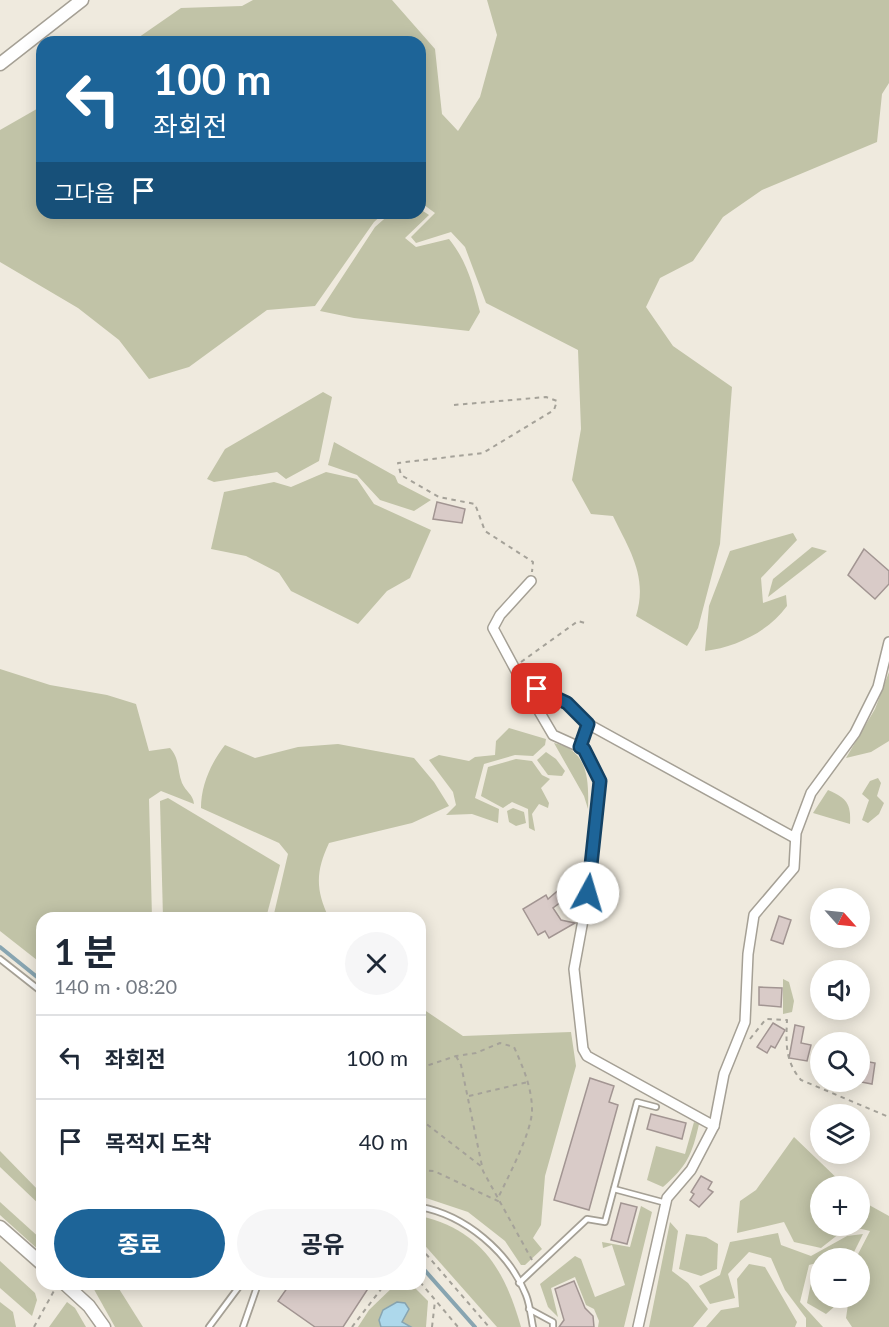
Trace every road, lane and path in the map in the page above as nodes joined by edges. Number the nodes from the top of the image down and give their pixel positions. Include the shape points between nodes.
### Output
1 (82, 0) edge
2 (0, 64) edge
3 (454, 405) dead end
4 (531, 580) joint
5 (585, 623) dead end
6 (889, 642) edge
7 (514, 667) junction
8 (522, 682) junction
9 (588, 724) junction
10 (580, 747) junction
11 (795, 838) junction
12 (0, 959) edge
13 (36, 987) edge
14 (736, 1044) junction
15 (456, 1056) junction
16 (426, 1066) edge
17 (528, 1082) junction
18 (468, 1096) junction
19 (656, 1107) dead end
20 (889, 1116) edge
21 (426, 1124) edge
22 (714, 1126) junction
23 (482, 1167) junction
24 (426, 1170) edge
25 (614, 1189) junction
26 (498, 1198) junction
27 (500, 1202) junction
28 (666, 1203) junction
29 (426, 1208) edge
30 (0, 1227) edge
31 (426, 1254) edge
32 (36, 1259) edge
33 (536, 1267) junction
34 (519, 1283) junction
35 (426, 1289) edge
36 (54, 1290) edge
37 (72, 1290) edge
38 (237, 1290) edge
39 (256, 1290) edge
40 (380, 1290) edge
41 (435, 1301) junction
42 (529, 1309) junction
43 (34, 1327) edge
44 (104, 1327) edge
45 (209, 1327) edge
46 (243, 1327) edge
47 (352, 1327) edge
48 (432, 1327) edge
49 (458, 1327) edge
50 (489, 1327) edge
51 (533, 1327) edge
52 (553, 1327) edge
53 (638, 1327) edge

1 - 2 main road
3 - 4 path via 546,397 556,401 554,410 483,453 398,463 401,475 439,497 475,504 485,531 533,562
4 - 7 street via 500,615 494,628
5 - 7 path via 578,621
6 - 11 street via 878,687 855,733 811,793
7 - 8 street
8 - 9 street via 567,703
8 - 10 street via 553,735
9 - 10 street
9 - 11 street
10 - 22 street via 600,781 588,893 574,969 583,1049 587,1056
11 - 14 street via 794,868 754,915 745,1022
12 - 13 lane
14 - 20 path via 749,1039 766,1018 787,1020 786,1053 801,1080
14 - 22 street via 724,1074
15 - 16 path
15 - 17 path via 500,1043 514,1047
15 - 18 path
17 - 18 path
17 - 26 path via 533,1112
18 - 23 path
19 - 25 lane via 638,1102
21 - 23 path
22 - 28 street via 691,1170
23 - 26 path
24 - 27 path
25 - 28 lane
25 - 33 lane via 605,1222 587,1219
26 - 27 path
27 - 33 path
28 - 53 street
29 - 34 lane via 475,1230 508,1262
30 - 32 main road
31 - 50 path
33 - 34 lane
34 - 42 lane
35 - 41 path
36 - 43 path
37 - 44 main road
38 - 45 lane
39 - 46 lane
40 - 47 path
41 - 48 path
41 - 49 path
42 - 51 lane
42 - 52 lane via 553,1322

